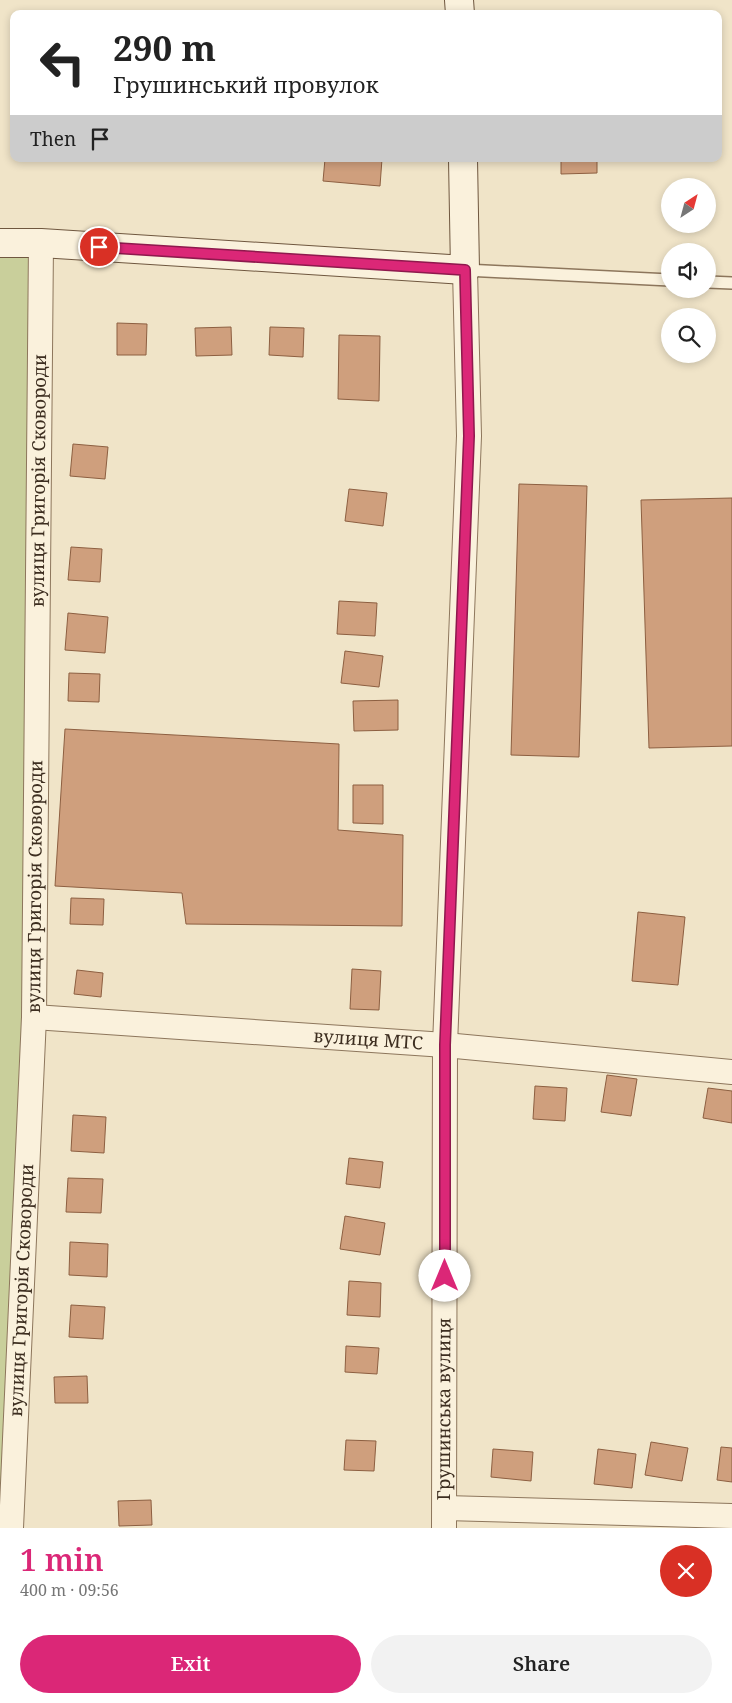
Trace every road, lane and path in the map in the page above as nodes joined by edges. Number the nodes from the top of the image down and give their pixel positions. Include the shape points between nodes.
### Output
1 (463, 162) edge
2 (0, 243) edge
3 (41, 243) junction
4 (465, 270) junction
5 (661, 280) edge
6 (716, 282) edge
7 (732, 283) edge
8 (34, 1017) junction
9 (445, 1045) junction
10 (732, 1072) edge
11 (732, 1516) edge
12 (444, 1518) edge
13 (11, 1528) edge

1 - 4 main road
2 - 3 main road
3 - 4 main road
3 - 8 street, вулиця Григорія Сковороди
4 - 5 lane
4 - 9 street, Грушинська вулиця via 469,436
6 - 7 lane
8 - 9 street, вулиця МТС
8 - 13 street, вулиця Григорія Сковороди
9 - 10 street, вулиця МТС
9 - 12 street, Грушинська вулиця
11 - 12 street

